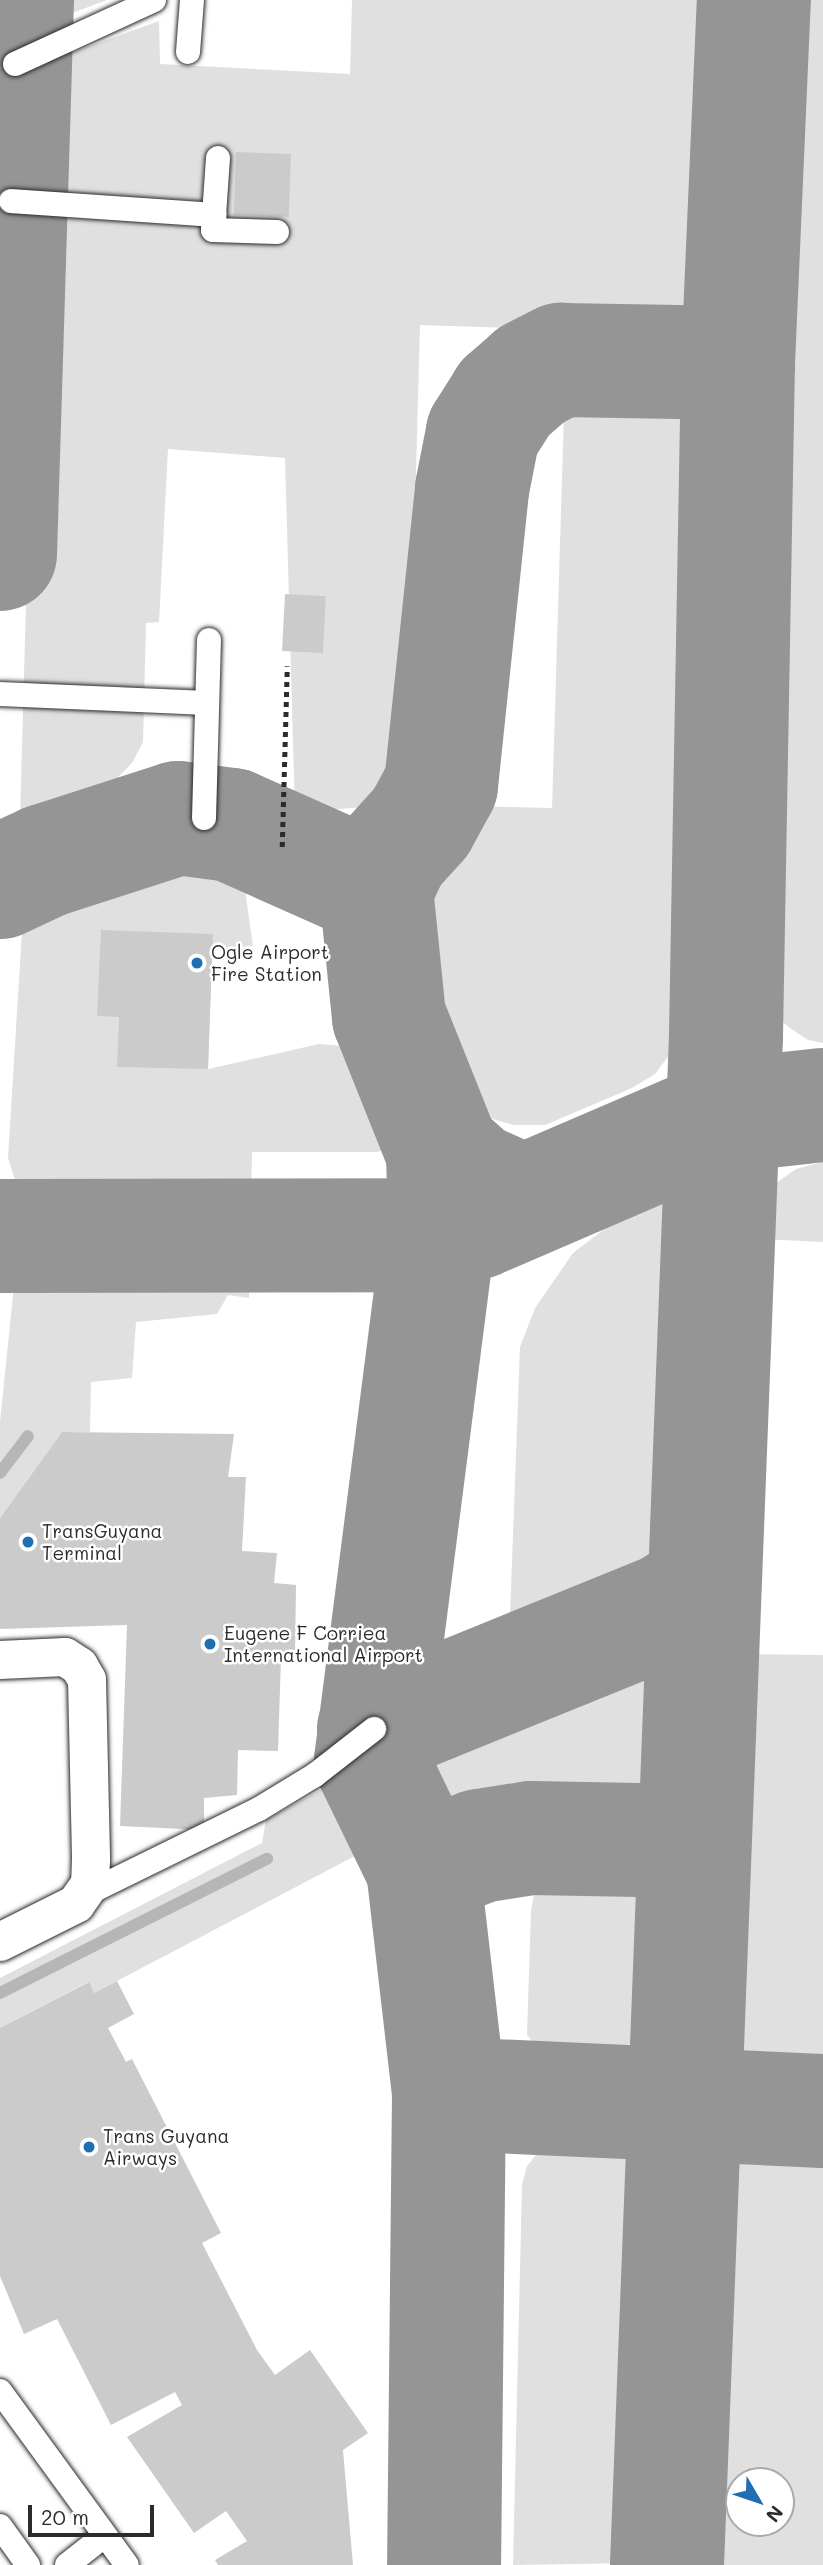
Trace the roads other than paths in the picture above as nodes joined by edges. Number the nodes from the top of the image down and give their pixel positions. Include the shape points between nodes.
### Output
1 (154, 0) edge
2 (192, 0) edge
3 (188, 52) dead end
4 (15, 64) dead end
5 (218, 158) dead end
6 (11, 201) dead end
7 (215, 215) junction
8 (277, 232) dead end
9 (209, 640) dead end
10 (0, 694) edge
11 (207, 703) junction
12 (204, 818) dead end
13 (0, 1660) edge
14 (374, 1729) dead end
15 (85, 1895) junction
16 (0, 1942) edge
17 (0, 2391) edge
18 (0, 2526) edge
19 (104, 2536) junction
20 (29, 2565) edge
21 (68, 2565) edge
22 (127, 2565) edge

1 - 4 lane
2 - 3 lane
5 - 7 lane
6 - 7 lane
7 - 8 lane via 213,230
9 - 11 lane
10 - 11 lane
11 - 12 lane
13 - 15 street via 65,1657 79,1666 87,1680 91,1859
14 - 15 lane via 315,1775 259,1809
15 - 16 street via 48,1920
17 - 19 lane
18 - 20 lane
19 - 21 lane
19 - 22 lane

